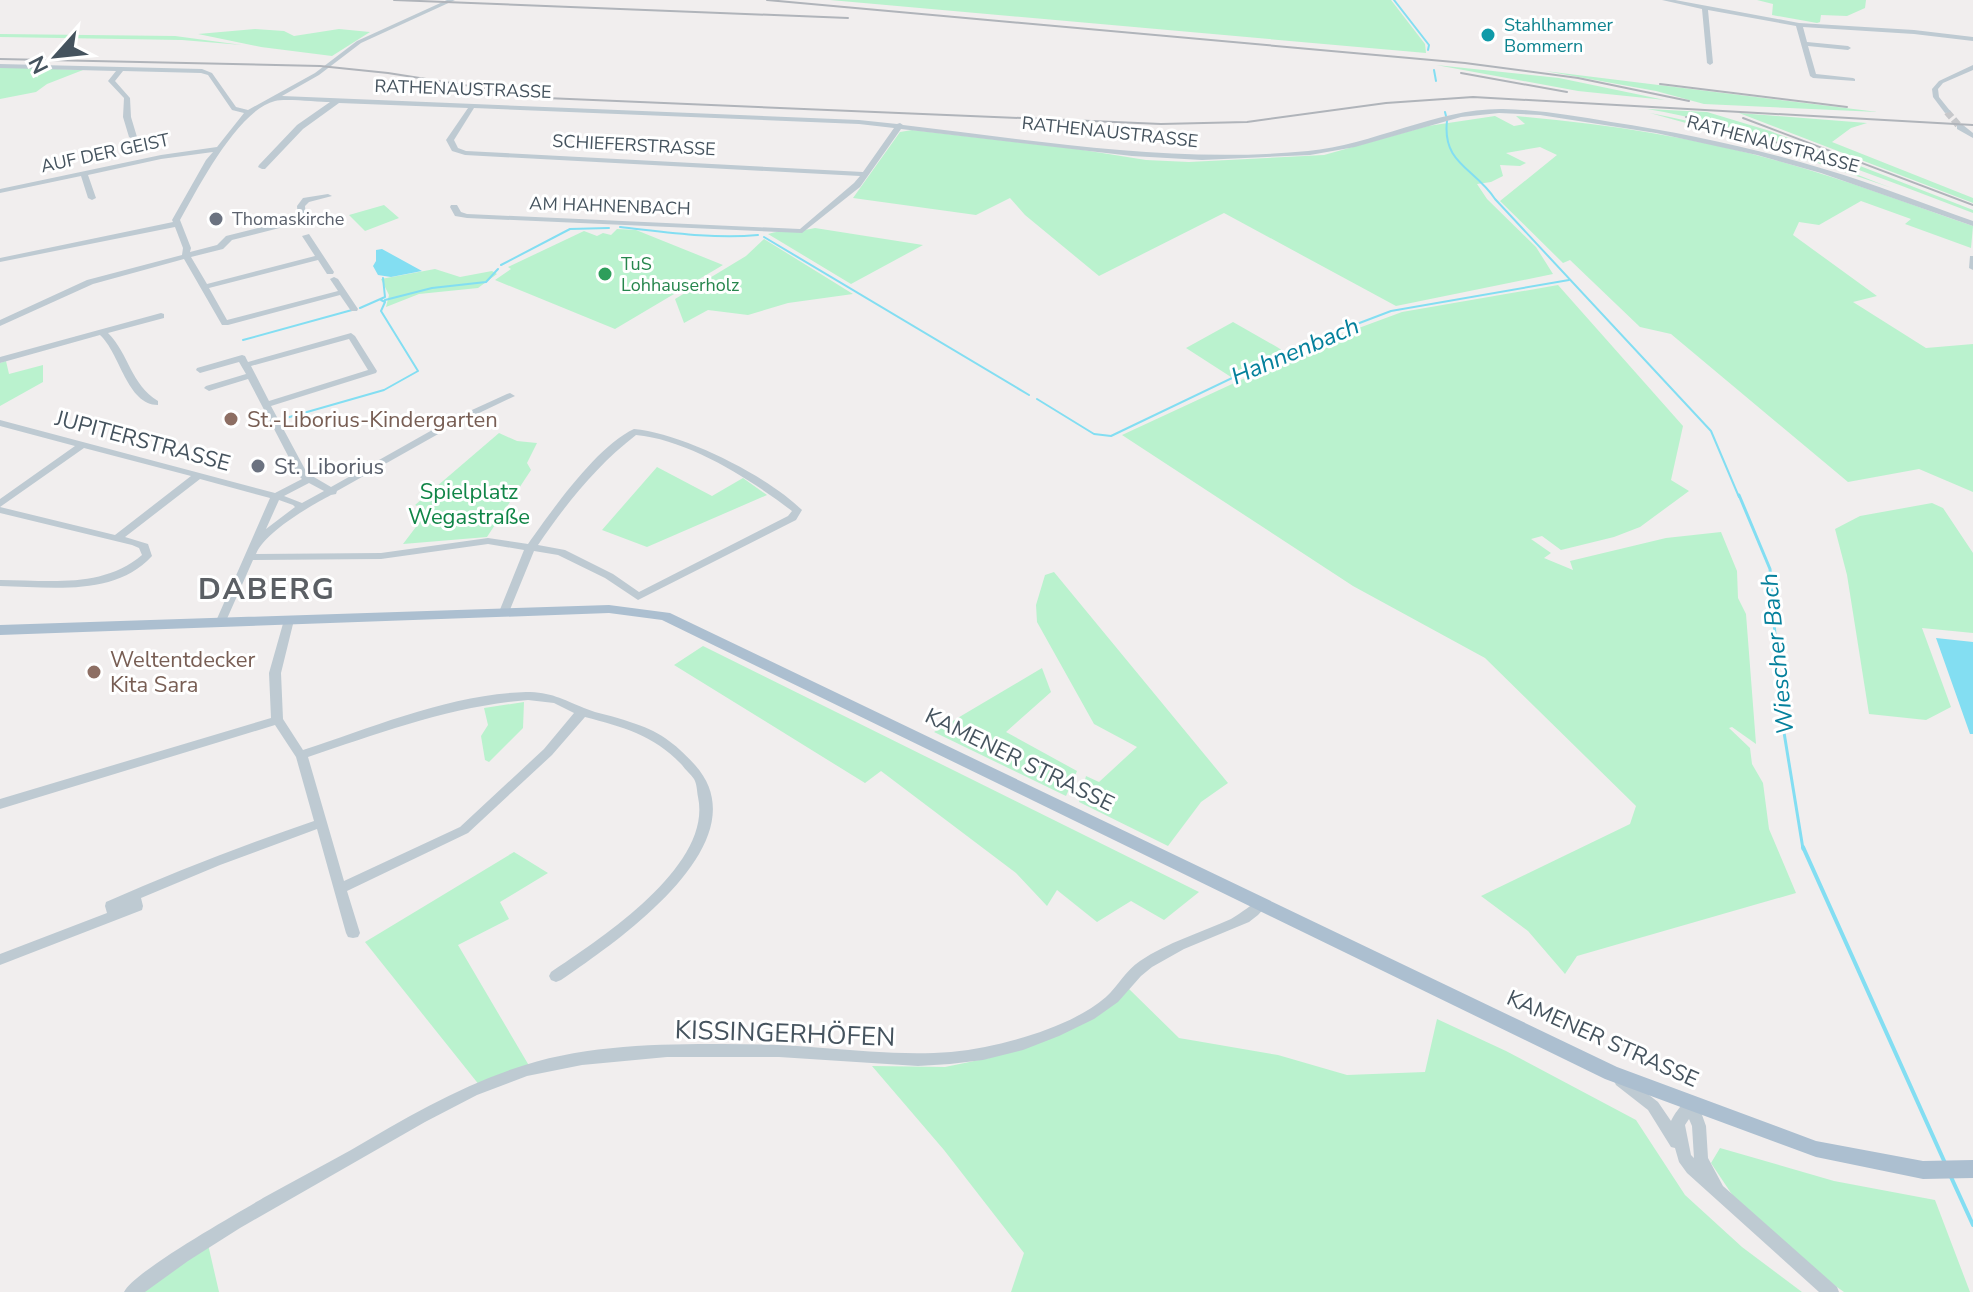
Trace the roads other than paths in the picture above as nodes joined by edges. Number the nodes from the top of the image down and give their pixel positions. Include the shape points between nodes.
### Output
1 (452, 0) edge
2 (1665, 0) edge
3 (1705, 9) junction
4 (1799, 25) junction
5 (1973, 39) edge
6 (1804, 44) junction
7 (1848, 48) dead end
8 (1710, 63) dead end
9 (0, 66) edge
10 (1973, 67) edge
11 (122, 68) junction
12 (1853, 80) dead end
13 (273, 98) junction
14 (337, 101) junction
15 (473, 105) junction
16 (249, 112) junction
17 (1947, 112) tunnel mouth
18 (900, 125) junction
19 (1960, 127) tunnel mouth
20 (1973, 136) edge
21 (133, 137) dead end
22 (217, 149) junction
23 (262, 167) dead end
24 (84, 173) junction
25 (866, 174) junction
26 (0, 191) edge
27 (328, 196) dead end
28 (92, 198) dead end
29 (454, 207) dead end
30 (302, 218) junction
31 (176, 224) junction
32 (1973, 224) edge
33 (186, 255) junction
34 (319, 257) junction
35 (1973, 258) edge
36 (0, 260) edge
37 (1973, 268) edge
38 (205, 287) junction
39 (342, 292) junction
40 (354, 309) dead end
41 (161, 316) dead end
42 (0, 323) edge
43 (346, 326) dead end
44 (102, 332) junction
45 (351, 336) junction
46 (0, 360) edge
47 (200, 370) dead end
48 (249, 370) junction
49 (209, 388) dead end
50 (510, 396) dead end
51 (155, 403) dead end
52 (267, 404) junction
53 (0, 423) edge
54 (82, 445) junction
55 (199, 475) junction
56 (309, 479) junction
57 (333, 492) junction
58 (276, 496) junction
59 (0, 507) edge
60 (300, 508) junction
61 (118, 538) junction
62 (258, 541) junction
63 (531, 547) junction
64 (249, 557) junction
65 (0, 583) edge
66 (504, 612) junction
67 (289, 620) junction
68 (221, 621) junction
69 (0, 630) edge
70 (582, 712) junction
71 (277, 720) junction
72 (301, 755) junction
73 (0, 804) edge
74 (321, 823) junction
75 (341, 888) junction
76 (1262, 904) junction
77 (353, 933) dead end
78 (0, 960) edge
79 (556, 976) dead end
80 (1611, 1073) junction
81 (1692, 1105) junction
82 (1684, 1157) junction
83 (1969, 1170) edge
84 (1718, 1192) junction
85 (132, 1292) edge
86 (1831, 1292) edge

1 - 13 street via 359,42 322,71
2 - 3 street
3 - 4 street
3 - 8 street
4 - 5 street
4 - 6 street
6 - 7 street
6 - 12 street via 1813,76
9 - 11 street
10 - 17 street via 1935,89
11 - 16 street via 202,71 210,74 234,109
11 - 21 street via 111,81 127,98
13 - 14 street, RATHENAUSTRASSE
13 - 16 street
14 - 15 street, RATHENAUSTRASSE
14 - 23 street via 300,127
15 - 18 street, RATHENAUSTRASSE
15 - 25 street, SCHIEFERSTRASSE via 450,140 465,153
16 - 22 street
18 - 25 street, AM HAHNENBACH
18 - 32 street, RATHENAUSTRASSE via 1132,154 1214,158 1327,151 1471,113 1540,113 1758,153
19 - 20 street
22 - 24 street, AUF DER GEIST
22 - 31 street
24 - 26 street, AUF DER GEIST
24 - 28 street
25 - 29 street, AM HAHNENBACH via 804,230 467,216
27 - 30 street via 306,200
30 - 33 street
30 - 34 street
31 - 33 street
31 - 36 street
33 - 38 street
33 - 42 street via 90,282
34 - 38 street
34 - 39 street
35 - 37 street
38 - 39 street via 225,323
39 - 40 street
41 - 44 street
43 - 45 street
44 - 46 street
44 - 51 street via 142,395
45 - 48 street
45 - 52 street via 371,374
47 - 48 street via 242,358
48 - 49 street
48 - 52 street
50 - 57 street via 453,422
52 - 56 street
53 - 54 street, JUPITERSTRASSE
54 - 55 street, JUPITERSTRASSE
54 - 59 street
55 - 58 street, JUPITERSTRASSE
55 - 61 street
56 - 57 street
56 - 58 street
57 - 60 street
58 - 60 street, JUPITERSTRASSE
58 - 62 street
59 - 61 street
60 - 62 street
61 - 65 street via 147,550 144,559 124,573 90,581
62 - 64 street
63 - 63 street via 569,496 634,432 699,451 756,480 797,512 647,595 634,597 609,576 561,552
63 - 64 street via 488,541 381,556
63 - 66 street
64 - 68 street
66 - 67 main road, KAMENER STRASSE
66 - 76 main road, KAMENER STRASSE via 609,609 665,616
67 - 68 main road, KAMENER STRASSE
67 - 71 street via 275,673
68 - 69 main road, KAMENER STRASSE
70 - 72 street via 554,699 481,701
70 - 75 street via 548,752 464,830
70 - 79 street via 630,725 672,747 699,776 710,809 696,850 656,898 627,926
71 - 72 street
71 - 73 street
72 - 74 street
74 - 75 street
74 - 78 street via 133,895 137,906
75 - 77 street
76 - 80 main road, KAMENER STRASSE
76 - 85 street, KISSINGERHÖFEN via 1246,917 1137,969 1109,1002 1082,1018 996,1053 902,1061 770,1051 673,1052 560,1062 511,1075 442,1107 233,1224
80 - 81 main road, KAMENER STRASSE
80 - 82 street via 1653,1106
81 - 82 street via 1677,1123
81 - 83 main road, KAMENER STRASSE via 1816,1149 1923,1170
81 - 84 street via 1701,1159
82 - 84 street
84 - 86 street

